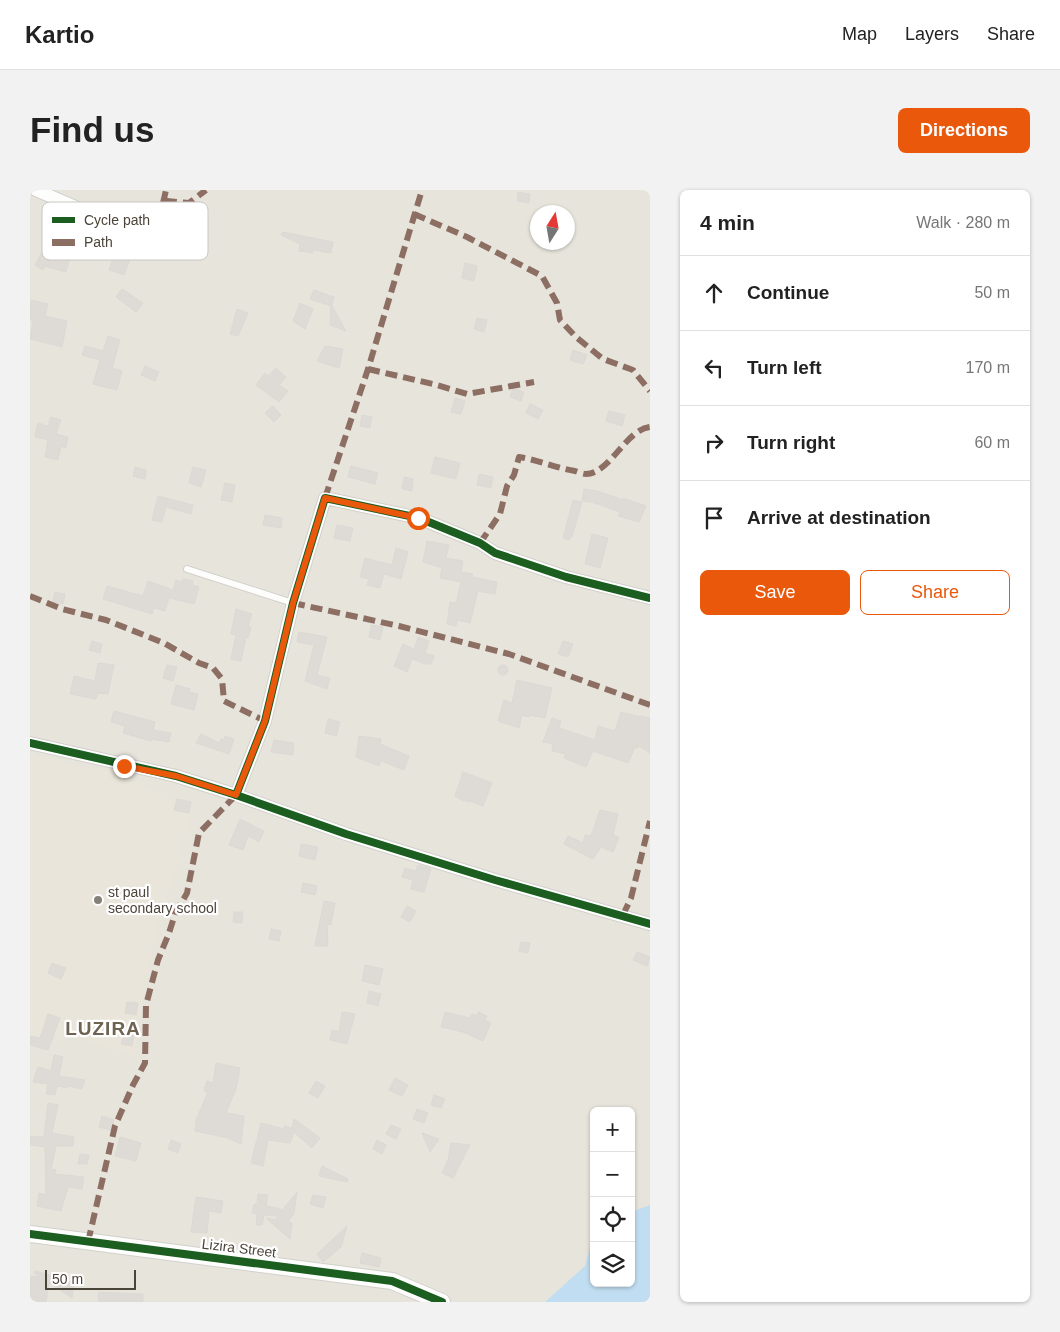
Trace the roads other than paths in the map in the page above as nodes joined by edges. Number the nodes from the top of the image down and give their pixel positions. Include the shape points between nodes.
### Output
1 (36, 190) edge
2 (64, 202) edge
3 (187, 569) dead end
4 (650, 598) edge
5 (293, 603) junction
6 (30, 743) edge
7 (236, 795) junction
8 (650, 924) edge
9 (30, 1234) edge
10 (442, 1302) edge

1 - 2 street
3 - 5 lane
4 - 5 street via 566,577 495,553 418,518 325,498
5 - 7 street via 265,721
6 - 7 street via 176,776
7 - 8 street via 346,834
9 - 10 street, Lizira Street via 392,1281

